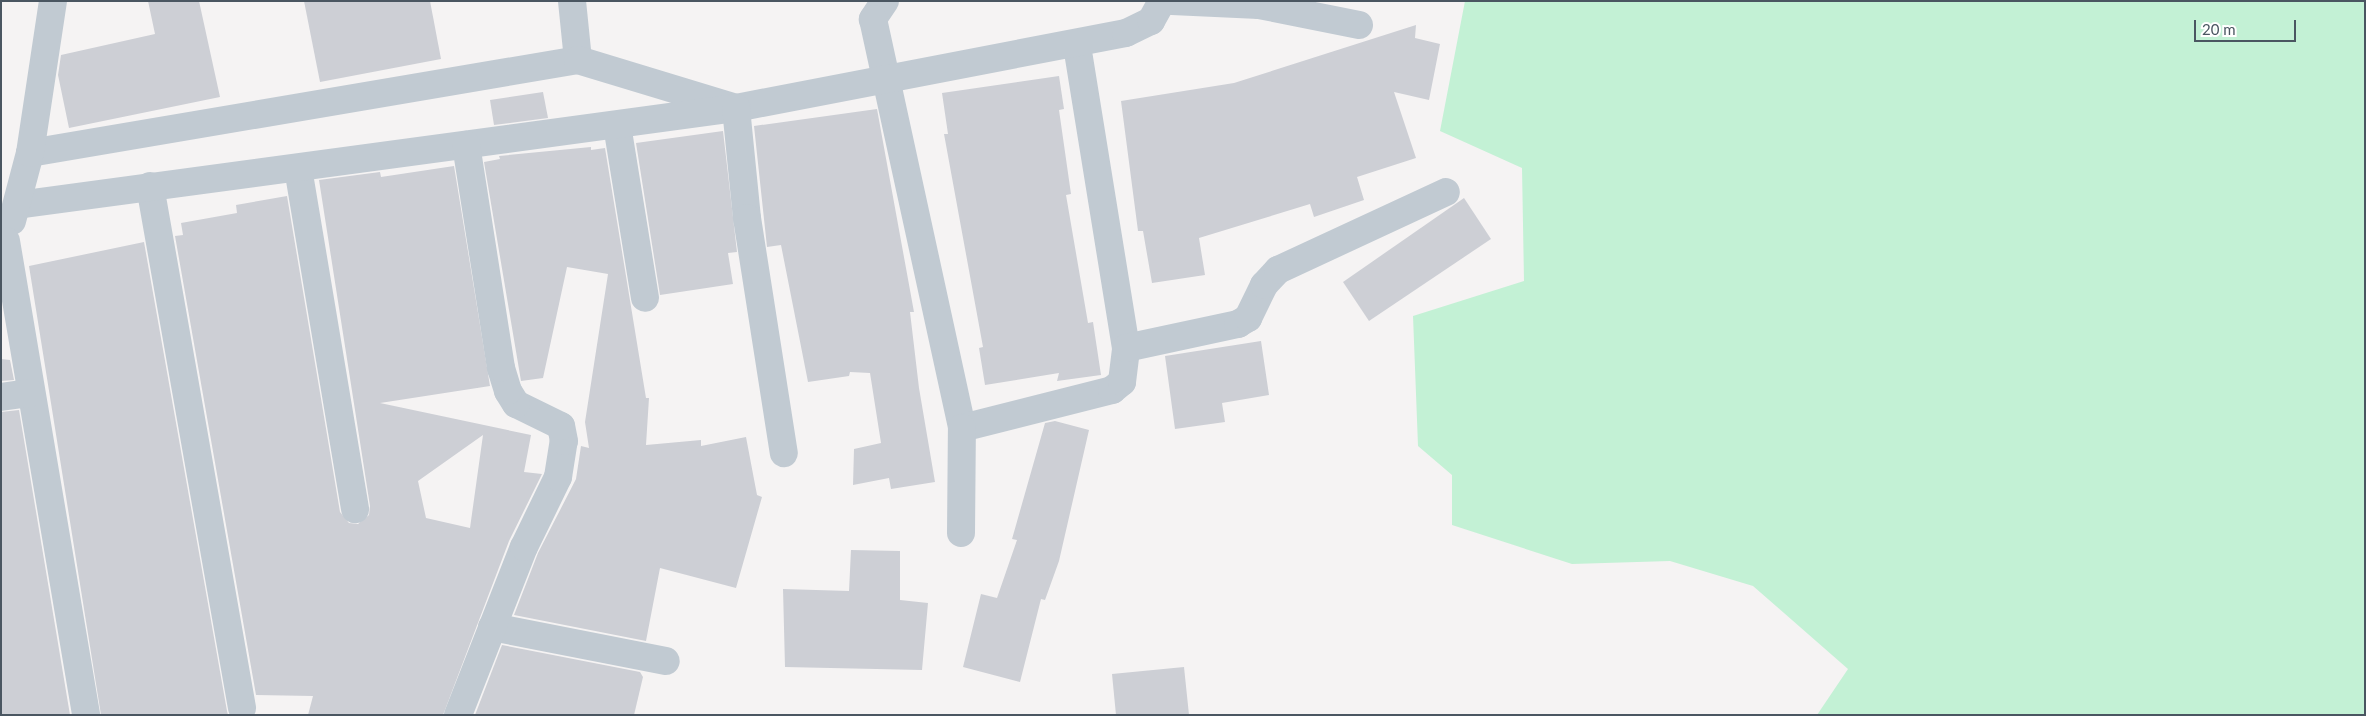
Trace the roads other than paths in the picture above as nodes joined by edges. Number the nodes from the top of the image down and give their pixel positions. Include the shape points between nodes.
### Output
1 (53, 1) edge
2 (572, 1) edge
3 (885, 1) edge
4 (1162, 1) edge
5 (1172, 1) edge
6 (1358, 25) dead end
7 (1077, 44) junction
8 (578, 60) junction
9 (888, 80) junction
10 (736, 108) junction
11 (617, 125) junction
12 (466, 145) junction
13 (30, 153) junction
14 (298, 168) junction
15 (150, 186) junction
16 (1446, 192) dead end
17 (17, 205) junction
18 (4, 247) edge
19 (645, 298) dead end
20 (1126, 348) junction
21 (30, 393) junction
22 (1, 396) edge
23 (962, 428) junction
24 (784, 453) dead end
25 (354, 509) dead end
26 (961, 533) dead end
27 (492, 627) junction
28 (666, 661) dead end
29 (242, 708) dead end
30 (86, 715) edge
31 (458, 715) edge

1 - 13 street
2 - 8 street
3 - 9 street via 873,19
4 - 7 street via 1151,20 1126,33
5 - 6 street via 1259,5
7 - 9 street
7 - 20 street
8 - 10 street
8 - 13 street
9 - 10 street
9 - 23 street
10 - 11 street
10 - 24 street via 747,218
11 - 12 street
11 - 19 street
12 - 14 street
12 - 27 street via 501,368 508,390 516,404 561,426 564,441 558,477
13 - 17 street
14 - 15 street
14 - 25 street
15 - 17 street
15 - 29 street
16 - 20 street via 1278,270 1264,285 1248,318 1238,324
17 - 18 street
18 - 21 street
20 - 23 street via 1122,382 1112,390
21 - 22 street
21 - 30 street
23 - 26 street
27 - 28 street
27 - 31 street

